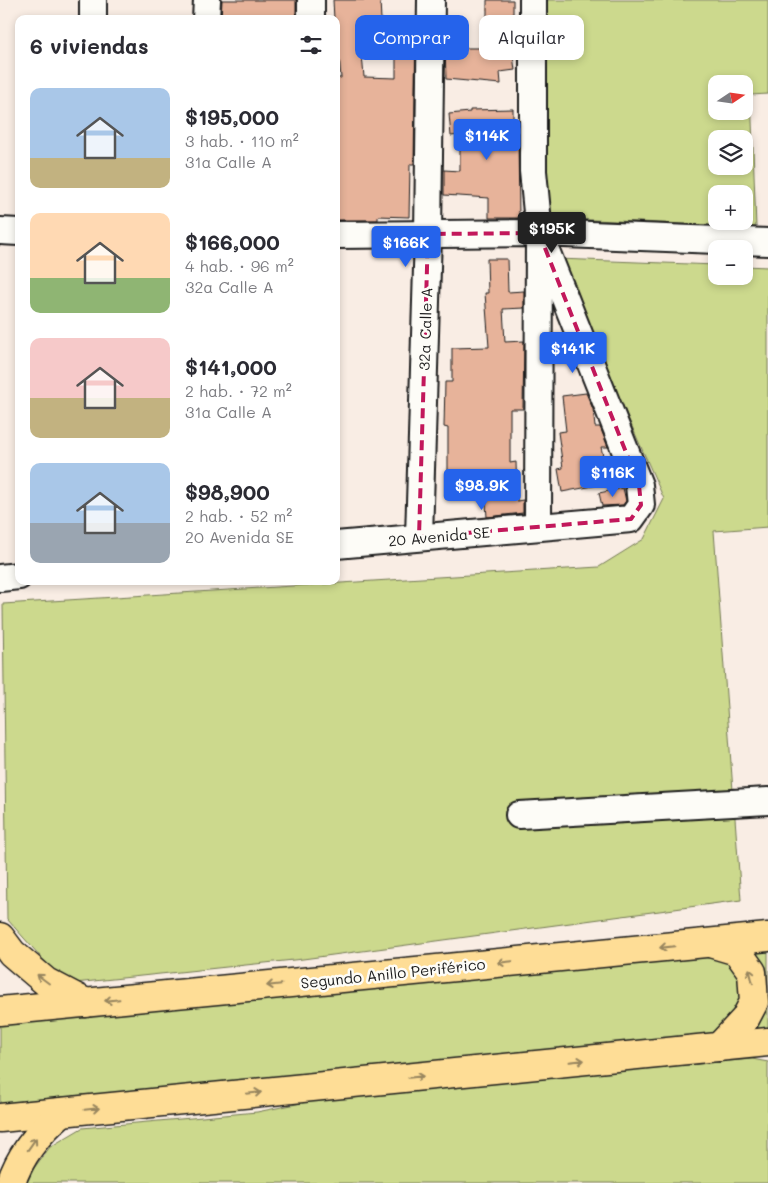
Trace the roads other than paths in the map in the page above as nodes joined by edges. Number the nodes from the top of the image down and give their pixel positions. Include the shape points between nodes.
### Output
1 (93, 0) edge
2 (206, 0) edge
3 (311, 0) edge
4 (431, 0) edge
5 (533, 0) edge
6 (93, 15) edge
7 (206, 15) edge
8 (311, 15) edge
9 (0, 231) edge
10 (15, 232) edge
11 (539, 233) junction
12 (428, 234) junction
13 (340, 235) edge
14 (768, 242) edge
15 (538, 527) junction
16 (419, 537) junction
17 (340, 544) edge
18 (15, 576) edge
19 (0, 578) edge
20 (768, 801) edge
21 (519, 815) dead end
22 (0, 937) edge
23 (768, 937) edge
24 (710, 942) junction
25 (86, 1003) junction
26 (9, 1010) edge
27 (768, 1042) edge
28 (719, 1047) junction
29 (62, 1112) junction
30 (13, 1116) edge
31 (11, 1183) edge

1 - 6 street
2 - 7 street
3 - 8 street
4 - 12 street, 32a Calle A
5 - 11 street via 532,171
9 - 10 street
11 - 12 street
11 - 14 street
11 - 15 street
11 - 15 street, 20 Avenida SE via 639,484 641,505 631,519
12 - 13 street
12 - 16 street, 32a Calle A
15 - 16 street, 20 Avenida SE
16 - 17 street, 20 Avenida SE
18 - 19 street
20 - 21 street
25 -> 22 main road via 46,982 12,953
23 - 24 main road, Segundo Anillo Periférico
24 -> 25 main road, Segundo Anillo Periférico
28 -> 24 main road via 745,1018 754,1002 752,972 737,951
25 - 26 main road, Segundo Anillo Periférico
27 - 28 main road
29 -> 28 main road
29 - 30 main road
31 -> 29 main road via 28,1148

